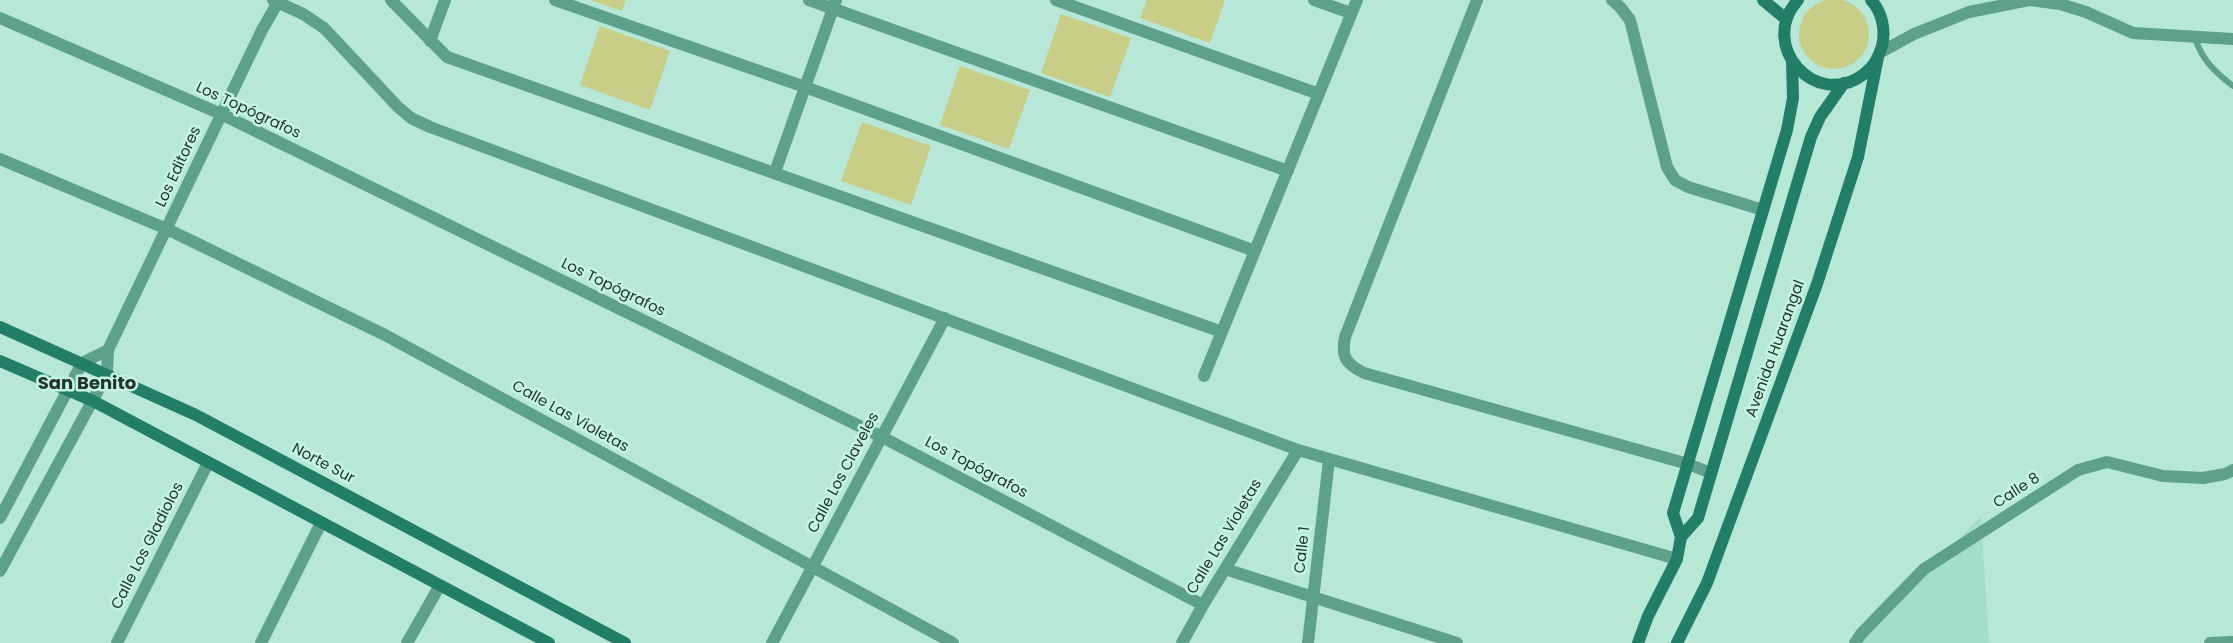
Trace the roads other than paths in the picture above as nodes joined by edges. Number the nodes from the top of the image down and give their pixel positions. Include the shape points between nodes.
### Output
1 (391, 0) edge
2 (445, 0) edge
3 (555, 0) edge
4 (809, 0) edge
5 (1056, 0) edge
6 (1314, 0) edge
7 (1357, 0) edge
8 (1477, 0) edge
9 (1612, 0) edge
10 (1764, 0) edge
11 (1798, 0) edge
12 (1870, 0) edge
13 (2030, 0) edge
14 (275, 1) edge
15 (834, 4) edge
16 (1352, 13) junction
17 (0, 18) edge
18 (1786, 19) junction
19 (2195, 38) junction
20 (2233, 39) edge
21 (430, 41) junction
22 (1880, 54) junction
23 (1792, 62) junction
24 (1844, 83) junction
25 (2233, 86) edge
26 (805, 87) junction
27 (1319, 94) junction
28 (221, 114) junction
29 (0, 159) edge
30 (1288, 171) junction
31 (775, 172) junction
32 (1763, 210) junction
33 (167, 229) junction
34 (1255, 251) junction
35 (945, 318) junction
36 (0, 327) edge
37 (1222, 332) junction
38 (108, 350) junction
39 (0, 361) edge
40 (82, 363) junction
41 (107, 374) junction
42 (1204, 376) dead end
43 (67, 390) junction
44 (92, 401) junction
45 (882, 437) junction
46 (1298, 450) junction
47 (1329, 460) junction
48 (208, 463) junction
49 (1688, 464) junction
50 (2233, 470) edge
51 (1711, 473) junction
52 (4, 501) edge
53 (0, 518) edge
54 (321, 523) junction
55 (1681, 537) junction
56 (1676, 559) junction
57 (812, 567) junction
58 (1224, 569) junction
59 (0, 571) edge
60 (439, 586) junction
61 (1314, 597) junction
62 (1203, 605) junction
63 (1648, 616) junction
64 (2233, 642) edge
65 (117, 643) edge
66 (261, 643) edge
67 (407, 643) edge
68 (548, 643) edge
69 (625, 643) edge
70 (772, 643) edge
71 (953, 643) edge
72 (1182, 643) edge
73 (1308, 643) edge
74 (1456, 643) edge
75 (1631, 643) edge
76 (1638, 643) edge
77 (1677, 643) edge
78 (1855, 643) edge
79 (2210, 643) edge

1 - 21 street
2 - 21 street
3 - 26 street
4 - 15 street
5 - 27 street
6 - 16 street
7 - 16 street
8 - 49 street via 1345,337 1342,349 1345,359 1364,373
9 - 32 street via 1630,20 1667,167 1675,180
10 - 18 street
11 - 18 street
12 - 22 street, Avenida Huarangal via 1880,13 1883,26
13 - 19 street via 2086,12 2133,32
13 - 22 street via 1968,12 1914,34
14 - 28 street, Los Editores
14 - 35 street via 304,14 324,28 398,107 423,124
15 - 26 street
15 - 30 street
16 - 27 street
17 - 28 street, Los Topógrafos
18 - 23 street via 1786,49
19 - 20 street
19 - 25 lane via 2208,65
21 - 31 street via 447,57
22 - 24 street via 1864,74
22 - 77 street, Avenida Huarangal via 1858,157 1817,284 1707,583
23 - 24 street via 1815,81
23 - 32 street via 1790,114
24 - 51 street, Avenida Huarangal via 1820,117 1811,137
26 - 31 street
26 - 34 street
27 - 30 street
28 - 33 street, Los Editores
28 - 45 street, Los Topógrafos
29 - 33 street, Calle Las Violetas
30 - 34 street
31 - 37 street
32 - 49 street
33 - 38 street, Los Editores
33 - 57 street, Calle Las Violetas via 385,335
34 - 37 street
35 - 45 street, Calle Los Claveles
35 - 46 street
36 - 40 street, Norte Sur
37 - 42 street
38 - 40 street
38 - 41 street, Los Editores
39 - 43 street
40 - 41 street, Norte Sur
40 - 43 street
41 - 44 street
41 - 69 street, Norte Sur via 196,415
43 - 44 street
43 - 52 street
44 - 48 street
44 - 59 street
45 - 57 street, Calle Los Claveles
45 - 62 street, Los Topógrafos
46 - 47 street
46 - 58 street, Calle Las Violetas
47 - 56 street
47 - 61 street, Calle 1
48 - 54 street
48 - 65 street, Calle Los Gladiolos
49 - 51 street
49 - 55 street via 1673,514
50 - 78 street, Calle 8 via 2203,478 2163,476 2106,462 2078,470 1924,569
51 - 55 street, Avenida Huarangal via 1698,518
52 - 53 street
54 - 60 street
54 - 66 street
55 - 56 street, Avenida Huarangal
56 - 63 street, Avenida Huarangal
57 - 70 street, Calle Los Claveles
57 - 71 street, Calle Las Violetas
58 - 61 street
58 - 62 street, Calle Las Violetas
60 - 67 street
60 - 68 street
61 - 73 street, Calle 1
61 - 74 street
62 - 72 street, Calle Las Violetas
63 - 75 street
63 - 76 street, Avenida Huarangal
64 - 79 street

